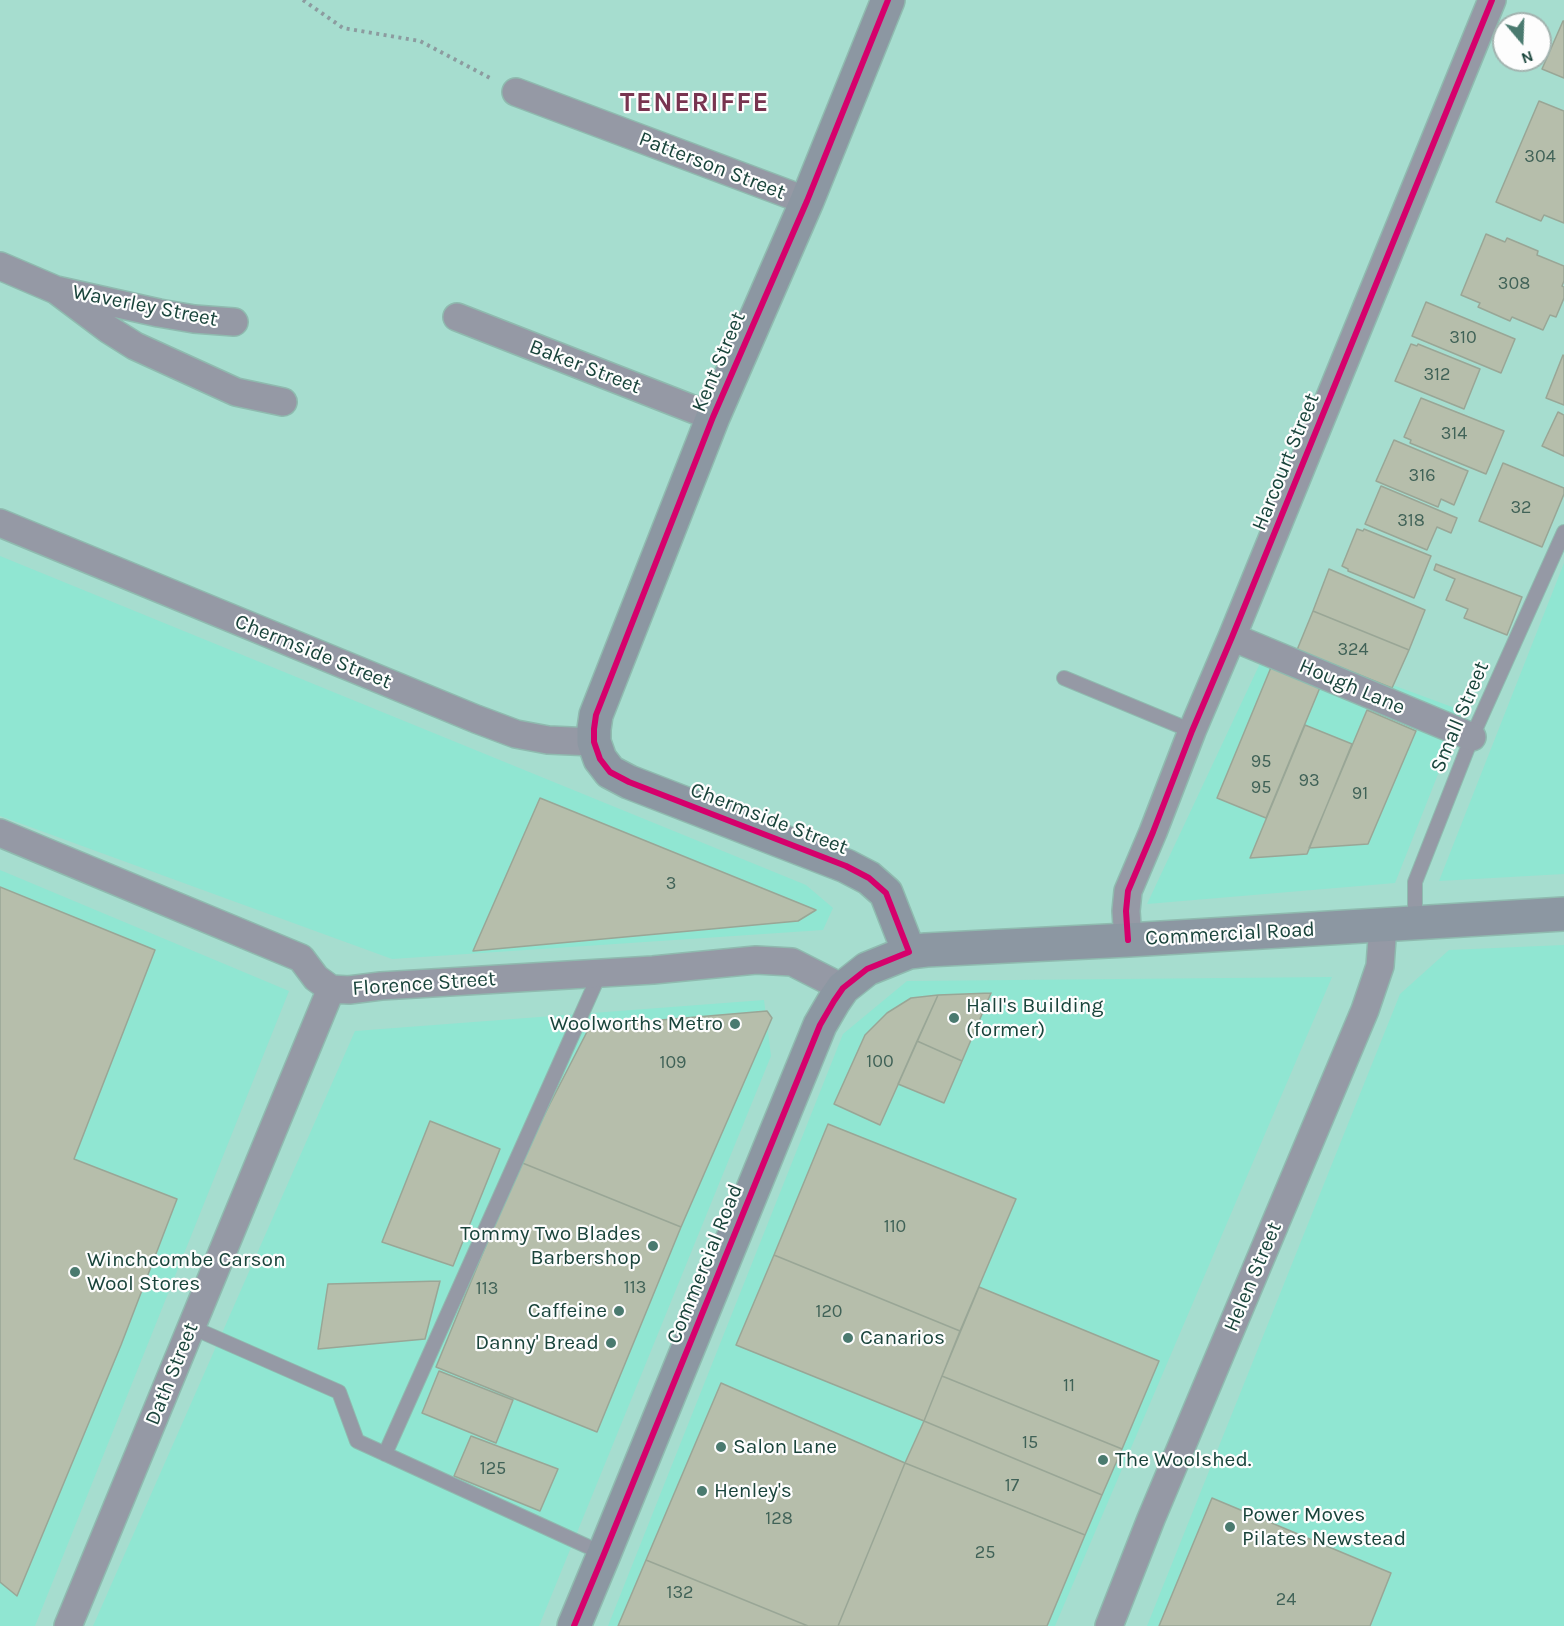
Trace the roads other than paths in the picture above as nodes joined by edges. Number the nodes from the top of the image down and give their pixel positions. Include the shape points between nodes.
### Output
1 (888, 0) edge
2 (1492, 0) edge
3 (516, 92) road end
4 (807, 201) junction
5 (0, 266) edge
6 (56, 290) junction
7 (457, 317) dead end
8 (234, 322) dead end
9 (283, 402) dead end
10 (713, 417) junction
11 (0, 523) edge
12 (1564, 532) edge
13 (1232, 637) junction
14 (1064, 678) dead end
15 (1192, 731) junction
16 (1472, 737) junction
17 (594, 742) junction
18 (0, 833) edge
19 (1564, 914) edge
20 (1415, 923) junction
21 (1383, 925) junction
22 (1128, 940) junction
23 (909, 952) junction
24 (600, 973) junction
25 (843, 988) junction
26 (330, 989) junction
27 (191, 1327) junction
28 (385, 1454) junction
29 (604, 1554) junction
30 (68, 1626) edge
31 (573, 1626) edge
32 (1109, 1626) edge

1 - 4 street, Kent Street
2 - 13 street, Harcourt Street
3 - 4 street, Patterson Street
4 - 10 street, Kent Street
5 - 6 street, Waverley Street
6 - 8 street, Waverley Street via 159,313
6 - 9 street, Waverley Street via 135,346 236,392
7 - 10 street, Baker Street
10 - 17 street, Kent Street via 596,715
11 - 17 street, Chermside Street via 516,734
12 - 16 lane, Small Street
13 - 15 street, Harcourt Street
13 - 16 street, Hough Lane
14 - 15 lane
15 - 22 street, Harcourt Street via 1128,891
16 - 20 lane, Small Street via 1415,882
17 - 23 street, Chermside Street via 610,772 629,782 869,878 886,893
18 - 26 street, Florence Street via 301,958
19 - 20 street, Commercial Road
20 - 21 street, Commercial Road
21 - 22 street, Commercial Road
21 - 32 street, Helen Street via 1380,966 1365,1010
22 - 23 street, Commercial Road
23 - 25 street, Commercial Road via 867,969
24 - 25 street, Florence Street via 756,960 792,962
24 - 26 street, Florence Street
24 - 28 lane
25 - 29 street, Commercial Road via 820,1025
26 - 27 street, Dath Street
27 - 28 lane via 339,1392 357,1441
27 - 30 street, Dath Street
28 - 29 lane
29 - 31 street, Commercial Road

